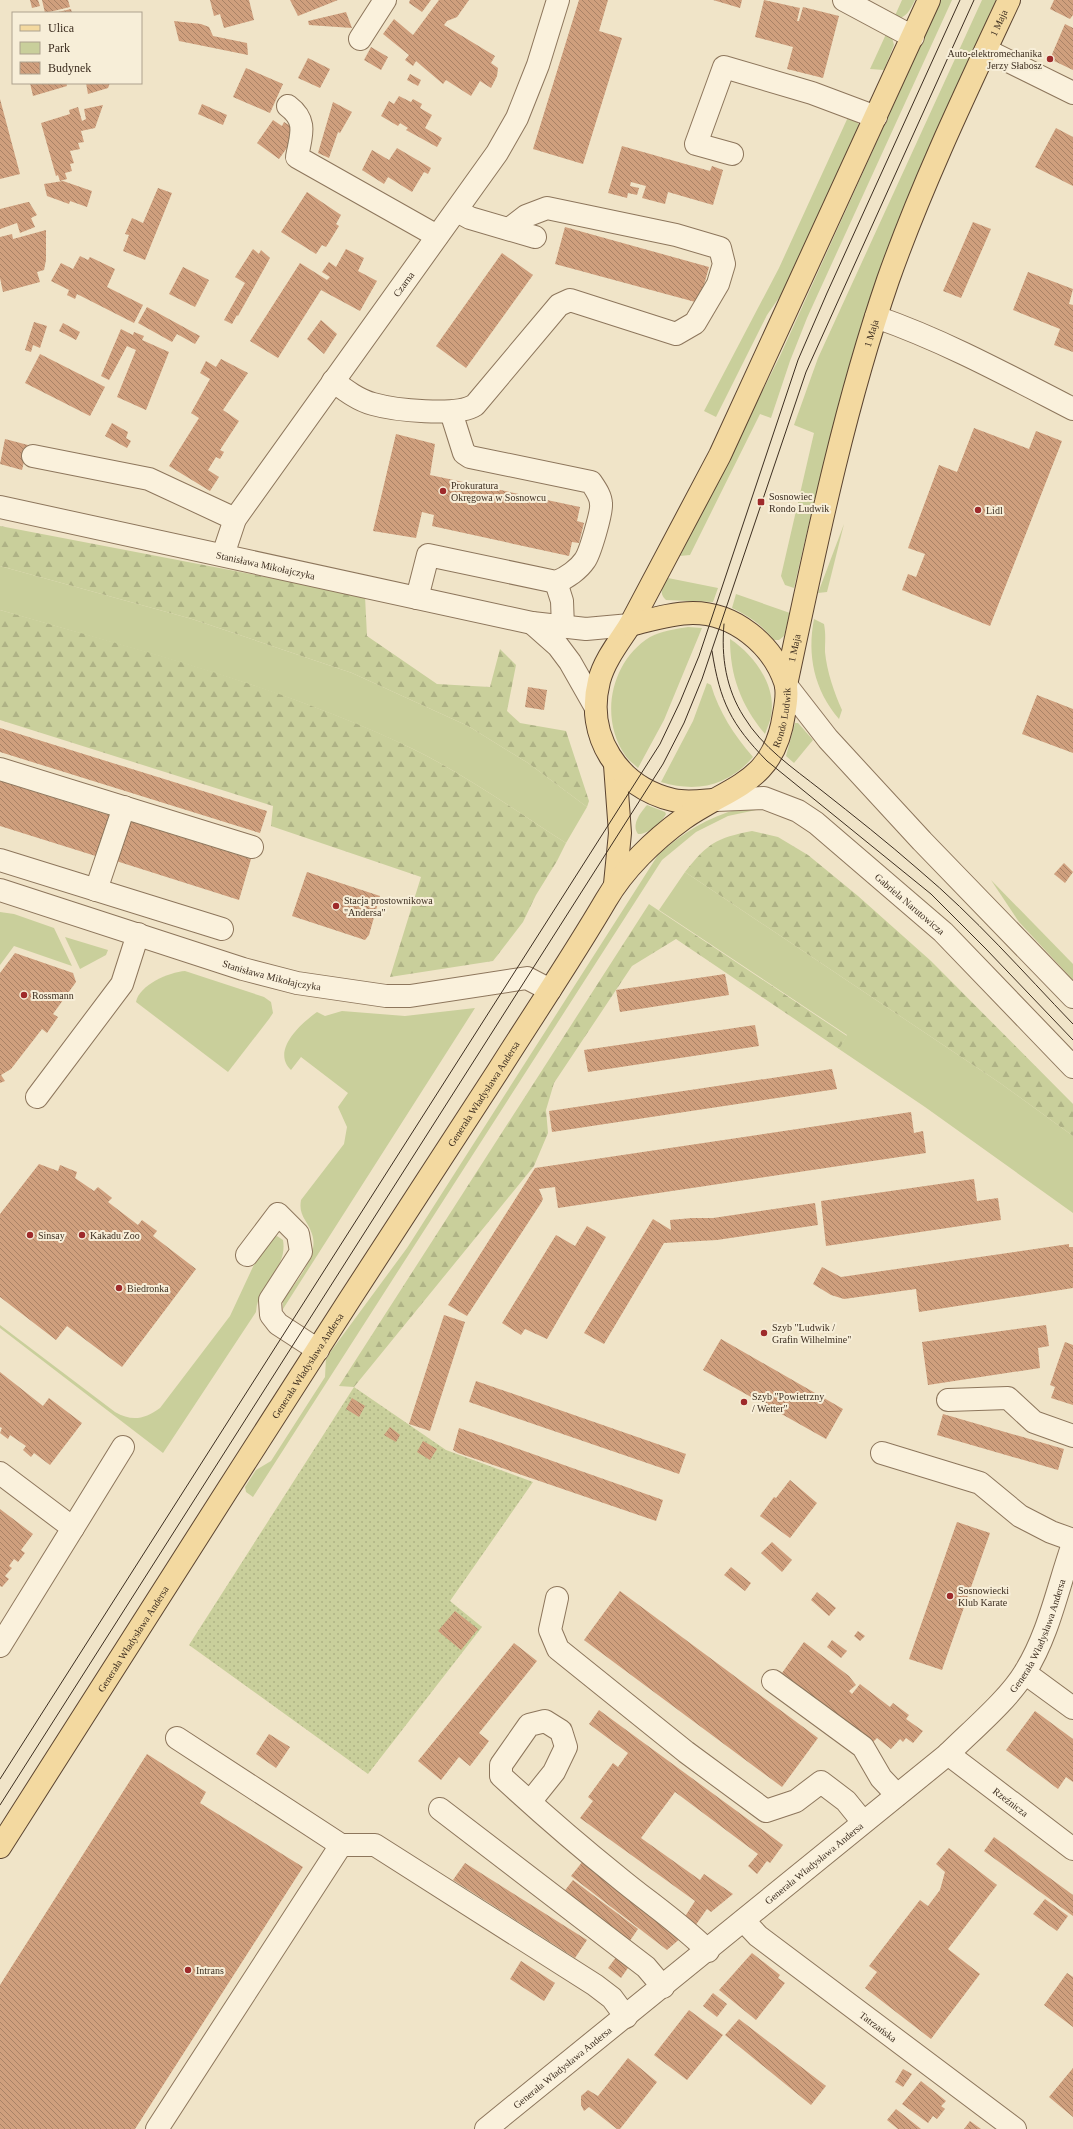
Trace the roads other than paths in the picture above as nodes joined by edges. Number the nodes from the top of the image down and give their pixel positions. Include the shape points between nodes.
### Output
1 (385, 0) edge
2 (558, 0) edge
3 (844, 0) edge
4 (930, 0) edge
5 (1009, 0) edge
6 (913, 37) junction
7 (360, 39) dead end
8 (986, 50) junction
9 (1073, 93) edge
10 (288, 106) dead end
11 (876, 117) junction
12 (732, 154) dead end
13 (457, 211) junction
14 (509, 229) junction
15 (437, 236) junction
16 (535, 237) dead end
17 (876, 317) junction
18 (332, 382) junction
19 (1073, 408) edge
20 (451, 412) junction
21 (33, 456) dead end
22 (0, 507) edge
23 (236, 519) junction
24 (223, 556) junction
25 (556, 582) junction
26 (417, 598) junction
27 (532, 623) junction
28 (630, 625) junction
29 (563, 627) junction
30 (786, 685) junction
31 (595, 706) junction
32 (615, 765) junction
33 (0, 769) edge
34 (716, 800) junction
35 (124, 807) junction
36 (252, 847) dead end
37 (0, 860) edge
38 (615, 884) junction
39 (87, 887) junction
40 (0, 890) edge
41 (70, 912) junction
42 (188, 918) junction
43 (222, 929) dead end
44 (138, 934) junction
45 (178, 948) junction
46 (550, 990) junction
47 (1073, 997) edge
48 (1073, 1067) edge
49 (37, 1097) dead end
50 (247, 1255) dead end
51 (318, 1350) junction
52 (948, 1400) dead end
53 (1073, 1436) edge
54 (123, 1447) dead end
55 (882, 1453) dead end
56 (0, 1473) edge
57 (73, 1528) junction
58 (1073, 1540) edge
59 (1073, 1544) edge
60 (557, 1598) dead end
61 (0, 1646) edge
62 (1025, 1673) junction
63 (773, 1681) dead end
64 (1073, 1708) edge
65 (177, 1738) dead end
66 (948, 1754) junction
67 (897, 1795) junction
68 (530, 1802) dead end
69 (440, 1808) dead end
70 (863, 1822) junction
71 (341, 1845) junction
72 (0, 1847) edge
73 (1073, 1849) edge
74 (744, 1921) junction
75 (708, 1950) junction
76 (663, 1987) junction
77 (626, 2017) junction
78 (157, 2129) edge
79 (486, 2129) edge
80 (1015, 2129) edge

1 - 7 street
2 - 13 street, Czarna via 538,65 517,118 497,153
3 - 6 street
4 - 6 main road
5 - 8 main road, 1 Maja
6 - 11 main road
8 - 9 street
8 - 17 main road, 1 Maja via 918,204
10 - 15 street via 297,113 303,129 297,157
11 - 12 street via 812,93 724,67 696,144
11 - 28 main road via 720,455
13 - 14 street via 470,218
13 - 15 street, Czarna
14 - 16 street
14 - 20 street via 526,216 547,208 720,248 724,264 718,284 695,323 676,334 570,300 559,305 475,406 468,410
15 - 18 street, Czarna
17 - 19 street via 962,353
17 - 30 main road, 1 Maja via 834,471
18 - 20 street via 373,404
18 - 23 street, Czarna
20 - 25 street via 464,452 470,457 591,482 597,491 602,504 585,559 566,578
21 - 23 street via 149,479
22 - 24 street, Stanisława Mikołajczyka
23 - 24 street, Czarna
24 - 26 street, Stanisława Mikołajczyka
25 - 26 street via 428,555
25 - 29 street via 562,601
26 - 27 street, Stanisława Mikołajczyka
27 - 29 street, Stanisława Mikołajczyka
27 - 31 street, Stanisława Mikołajczyka via 558,646
28 - 29 street, Stanisława Mikołajczyka via 586,629
28 - 30 main road, Rondo Ludwik via 692,613 724,619 753,636 765,649
28 - 31 main road, Rondo Ludwik via 612,651 599,680
30 - 34 main road, Rondo Ludwik via 784,713 774,751 757,774
30 - 47 street via 828,739
31 - 32 main road, Rondo Ludwik via 600,737
32 - 34 main road, Rondo Ludwik via 635,784 660,796 675,801
32 - 38 main road, Generała Władysława Andersa via 620,833
33 - 35 street
34 - 38 main road, Generała Władysława Andersa via 686,817 661,836
34 - 48 street, Gabriela Narutowicza via 764,798 798,811 816,823 943,932
35 - 36 street
35 - 39 street
37 - 39 street
38 - 46 main road, Generała Władysława Andersa
39 - 41 street
39 - 42 street
40 - 41 street, Stanisława Mikołajczyka
41 - 44 street, Stanisława Mikołajczyka
42 - 43 street
42 - 45 street
44 - 45 street, Stanisława Mikołajczyka
44 - 49 street via 122,984
45 - 46 street, Stanisława Mikołajczyka via 297,983 386,996 429,994 527,978
46 - 51 main road, Generała Władysława Andersa
50 - 51 street via 278,1214 298,1234 301,1252 270,1300 271,1315 278,1324
51 - 72 main road, Generała Władysława Andersa
52 - 53 street via 1008,1398 1034,1422
54 - 57 street
55 - 58 street via 980,1484 1020,1516
56 - 57 street
57 - 61 street
59 - 62 street, Generała Władysława Andersa via 1040,1643
60 - 70 street via 550,1630 558,1649 686,1752 766,1811 796,1801 821,1782 846,1801
62 - 64 street
62 - 66 street, Generała Władysława Andersa
63 - 67 street via 863,1747 881,1778
65 - 71 street
66 - 67 street, Generała Władysława Andersa
66 - 73 street, Rzeźnicza
67 - 70 street, Generała Władysława Andersa
68 - 75 street
69 - 76 street via 646,1967
70 - 74 street, Generała Władysława Andersa
71 - 77 street via 374,1845 595,1985 612,1998
71 - 78 street
74 - 75 street, Generała Władysława Andersa
74 - 80 street, Tatrzańska via 758,1936
75 - 76 street, Generała Władysława Andersa
76 - 77 street, Generała Władysława Andersa
77 - 79 street, Generała Władysława Andersa

